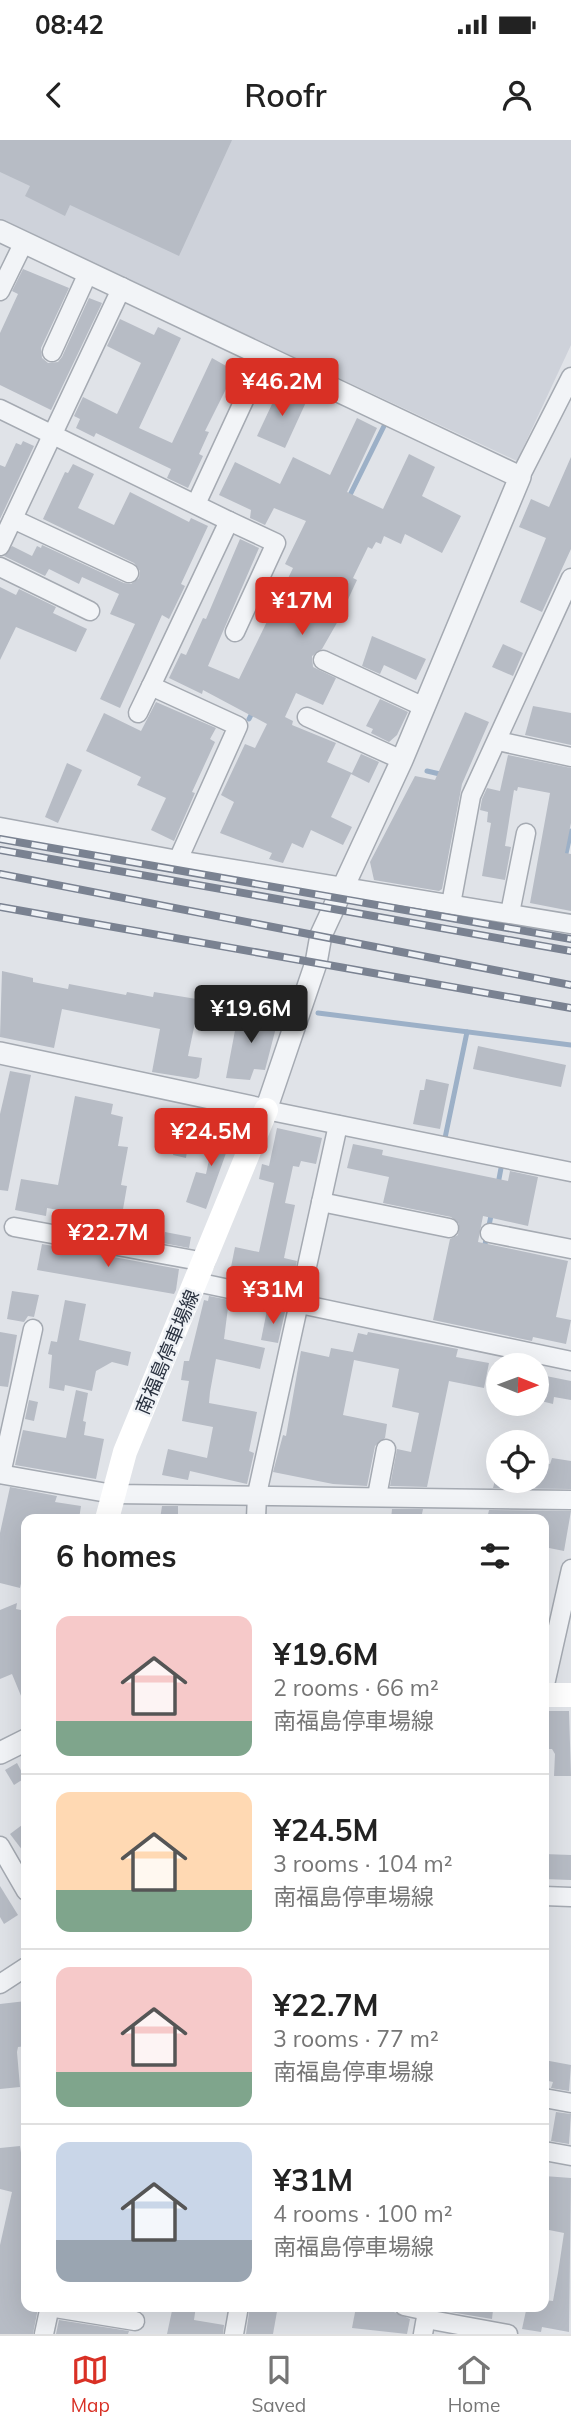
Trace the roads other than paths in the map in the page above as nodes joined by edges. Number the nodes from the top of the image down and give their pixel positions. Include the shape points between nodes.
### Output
1 (0, 231) edge
2 (24, 242) junction
3 (88, 273) junction
4 (122, 287) junction
5 (0, 291) edge
6 (52, 352) dead end
7 (265, 355) junction
8 (570, 382) edge
9 (0, 409) edge
10 (53, 433) junction
11 (520, 477) junction
12 (196, 504) junction
13 (13, 519) junction
14 (229, 521) junction
15 (0, 546) edge
16 (0, 568) edge
17 (129, 573) dead end
18 (571, 578) edge
19 (90, 611) dead end
20 (564, 613) edge
21 (235, 632) dead end
22 (323, 660) dead end
23 (151, 686) junction
24 (424, 707) junction
25 (138, 713) dead end
26 (307, 717) dead end
27 (498, 741) junction
28 (571, 757) edge
29 (402, 760) junction
30 (0, 827) edge
31 (526, 833) dead end
32 (178, 860) junction
33 (343, 886) junction
34 (451, 904) junction
35 (510, 914) junction
36 (571, 924) edge
37 (0, 1053) edge
38 (266, 1110) junction
39 (338, 1125) junction
40 (571, 1172) edge
41 (321, 1202) junction
42 (14, 1227) dead end
43 (449, 1228) dead end
44 (490, 1233) dead end
45 (571, 1249) edge
46 (201, 1272) junction
47 (299, 1303) junction
48 (33, 1329) dead end
49 (571, 1361) edge
50 (386, 1449) dead end
51 (1, 1474) edge
52 (113, 1494) junction
53 (257, 1494) junction
54 (377, 1496) junction
55 (571, 1500) edge
56 (108, 1514) edge
57 (256, 1514) edge
58 (571, 1569) edge
59 (549, 1667) edge
60 (549, 1695) edge
61 (571, 1695) edge
62 (0, 1846) edge
63 (21, 1882) edge
64 (549, 1896) edge
65 (571, 1897) edge
66 (21, 1969) edge
67 (0, 1984) edge
68 (549, 2099) edge
69 (571, 2104) edge
70 (549, 2152) edge
71 (571, 2156) edge
72 (49, 2312) edge
73 (80, 2312) edge
74 (238, 2312) edge
75 (426, 2318) edge
76 (135, 2321) dead end
77 (44, 2334) edge
78 (234, 2334) edge
79 (508, 2334) edge

1 - 2 street
2 - 3 street
2 - 5 street
3 - 4 street
3 - 6 street
4 - 7 street
4 - 10 street
7 - 11 street
7 - 12 street
8 - 11 street
9 - 10 street
10 - 12 street
10 - 13 street
11 - 24 street
12 - 14 street
13 - 15 street
13 - 17 street
14 - 21 street via 276,543
14 - 23 street
16 - 19 street
18 - 20 street
20 - 27 street
22 - 24 street
23 - 25 street
23 - 32 street via 239,726
24 - 29 street
26 - 29 street
27 - 28 street
27 - 34 street via 471,796
29 - 33 street
30 - 32 street
31 - 35 street
32 - 33 street
33 - 34 street
33 - 38 street via 321,935 316,963
34 - 35 street
35 - 36 street
37 - 38 street
38 - 39 street
38 - 46 main road, 南福島停車場線
39 - 40 street
39 - 41 street
41 - 43 street
41 - 47 street
42 - 46 street
44 - 45 street
46 - 47 street
46 - 52 main road, 南福島停車場線 via 125,1452
47 - 49 street
47 - 53 street
48 - 51 street
50 - 54 street
51 - 52 street
52 - 53 street
52 - 56 main road, 南福島停車場線
53 - 54 street
53 - 57 street
54 - 55 street
58 - 59 street
60 - 61 main road
62 - 63 street
64 - 65 street
66 - 67 street
68 - 69 street
70 - 71 street
72 - 77 street
73 - 76 street
74 - 78 street
75 - 79 street

